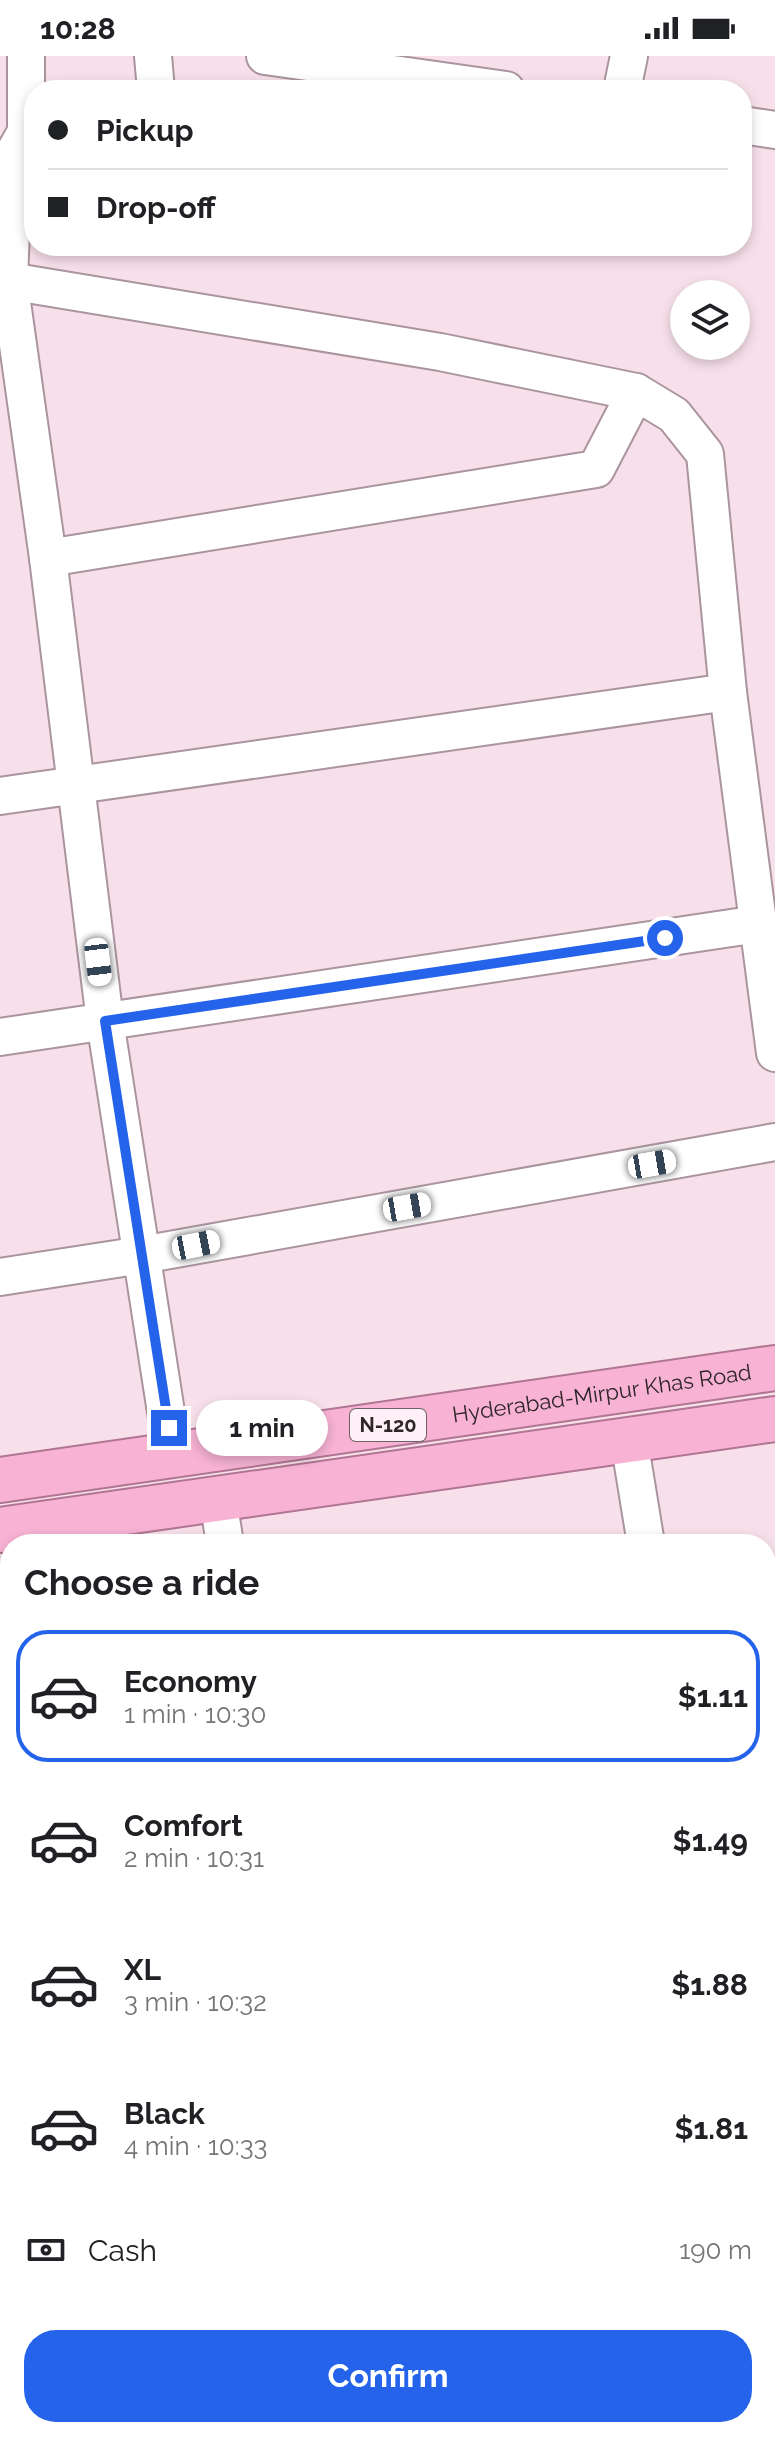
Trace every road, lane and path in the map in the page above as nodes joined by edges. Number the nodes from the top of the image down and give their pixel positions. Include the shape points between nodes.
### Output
1 (26, 56) edge
2 (153, 56) edge
3 (265, 56) edge
4 (629, 56) edge
5 (26, 80) edge
6 (155, 80) edge
7 (435, 80) edge
8 (624, 80) edge
9 (752, 127) edge
10 (775, 130) edge
11 (24, 135) edge
12 (7, 158) edge
13 (9, 281) junction
14 (636, 392) junction
15 (48, 558) junction
16 (728, 692) junction
17 (76, 785) junction
18 (0, 796) edge
19 (758, 924) junction
20 (105, 1021) junction
21 (0, 1037) edge
22 (775, 1053) edge
23 (775, 1142) edge
24 (142, 1255) junction
25 (0, 1277) edge
26 (775, 1368) edge
27 (775, 1419) edge
28 (629, 1440) junction
29 (173, 1457) junction
30 (0, 1480) edge
31 (218, 1499) junction
32 (0, 1530) edge
33 (223, 1534) edge
34 (644, 1534) edge

1 - 5 street
2 - 6 street
3 - 7 street
4 - 8 street
9 - 10 street
11 - 12 street
12 - 13 street
13 - 14 street via 440,352
13 - 15 street
14 - 15 street via 596,469
14 - 16 street via 674,415 705,454
15 - 17 street
16 - 17 street
16 - 19 street
17 - 18 street
17 - 20 street
19 - 20 street
19 - 22 street
20 - 21 street
20 - 24 street
23 - 24 street
24 - 25 street
24 - 29 street
26 - 29 highway, Hyderabad-Mirpur Khas Road / N-120
27 - 28 highway, N-120
28 - 31 highway, N-120
28 - 34 street
29 - 30 highway, Hyderabad-Mirpur Khas Road / N-120
31 - 32 highway, N-120
31 - 33 street

